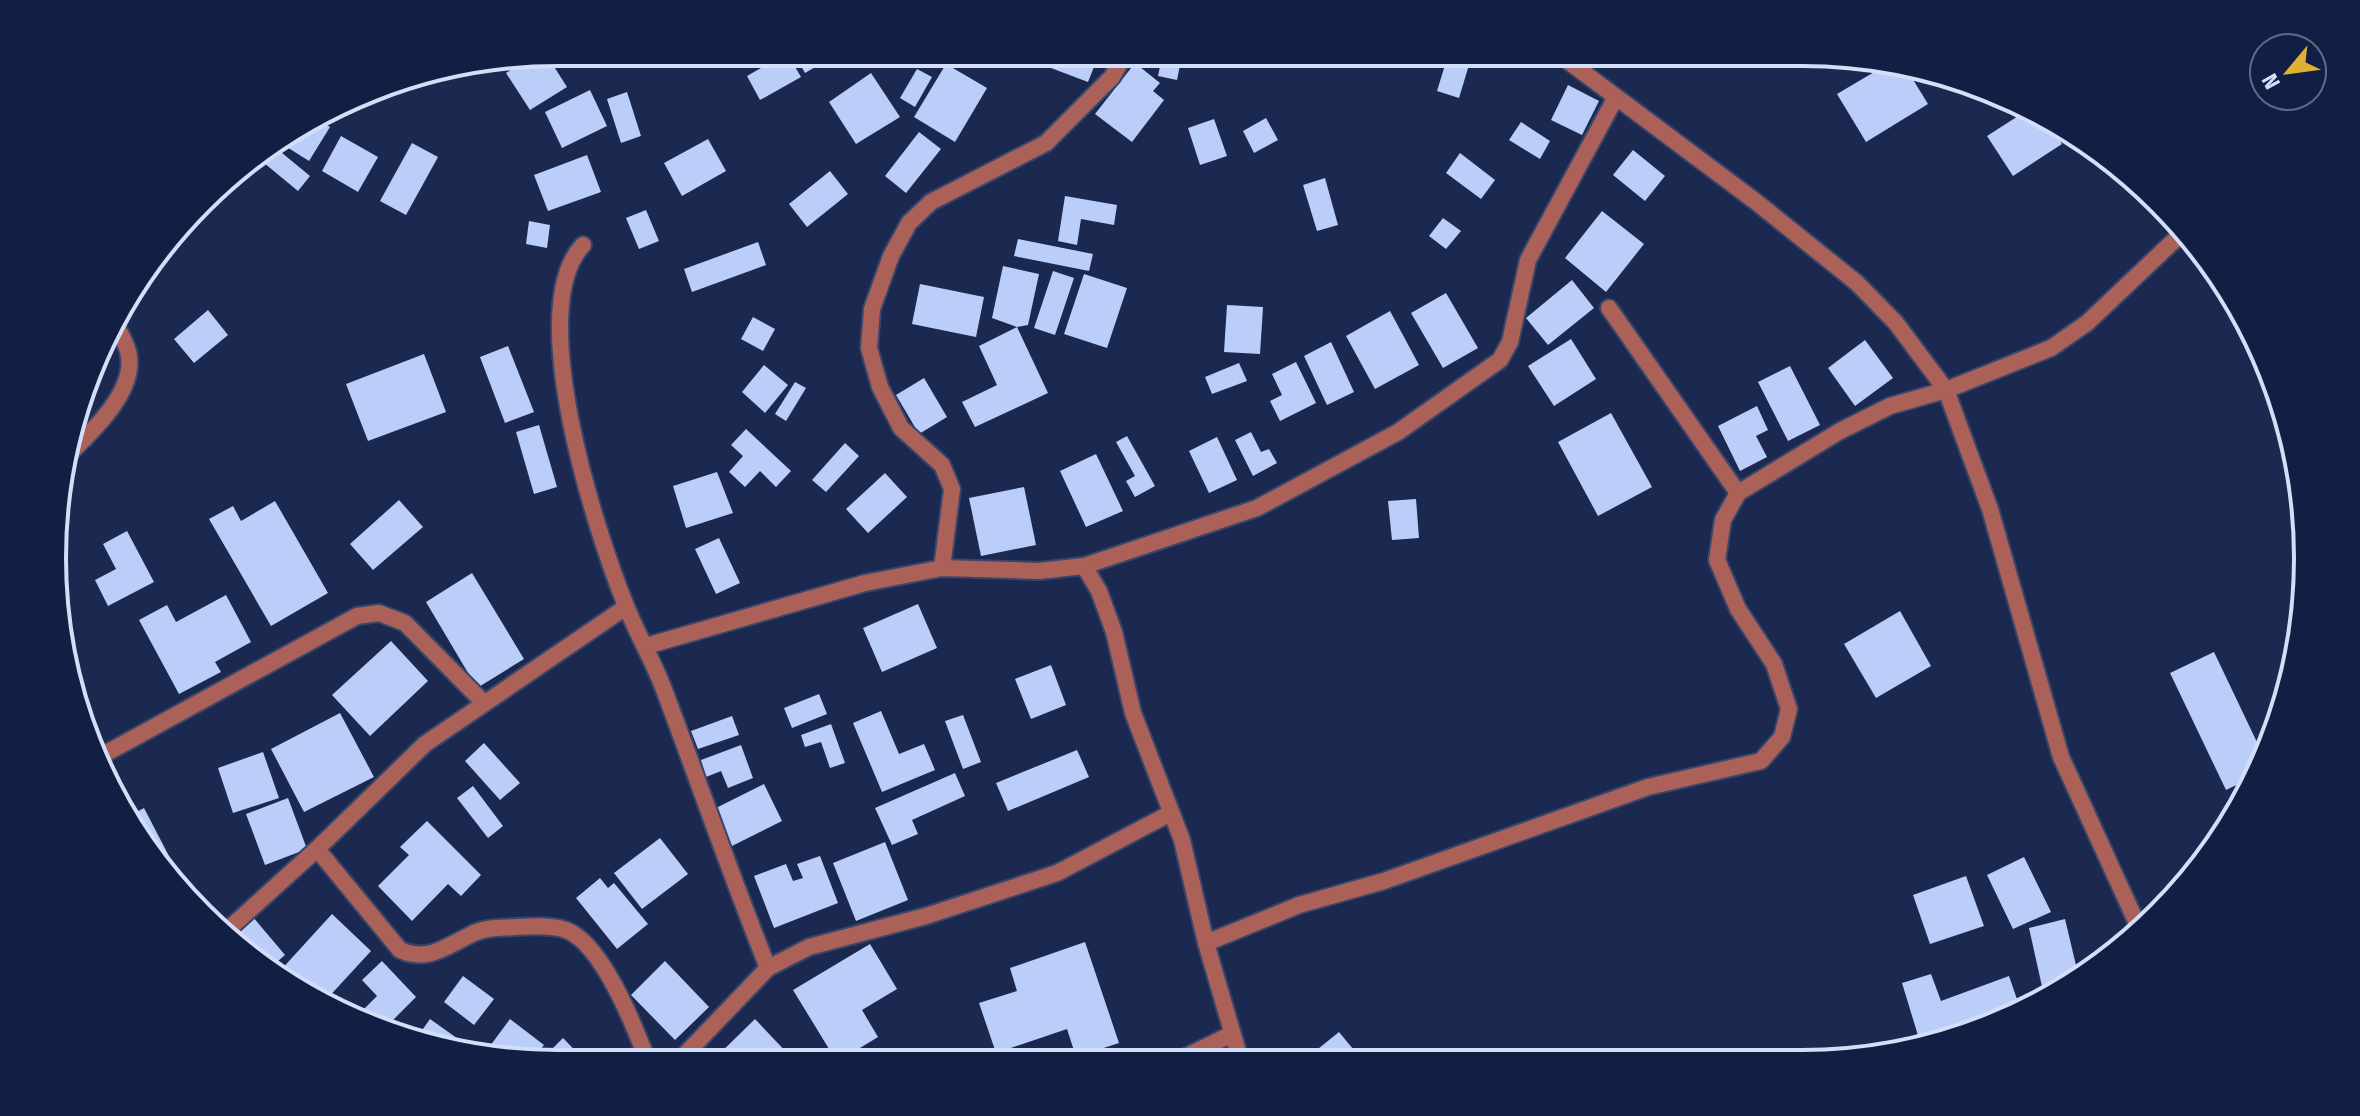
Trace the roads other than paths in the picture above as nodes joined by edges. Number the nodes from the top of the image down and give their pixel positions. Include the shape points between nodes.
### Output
1 (1118, 66) edge
2 (1575, 66) edge
3 (1616, 97) junction
4 (2176, 239) edge
5 (583, 245) dead end
6 (1609, 308) dead end
7 (120, 335) edge
8 (1946, 390) junction
9 (80, 444) edge
10 (1738, 493) junction
11 (1084, 566) junction
12 (942, 568) junction
13 (626, 607) junction
14 (646, 646) junction
15 (484, 703) junction
16 (106, 753) edge
17 (1169, 814) junction
18 (317, 849) junction
19 (2135, 920) edge
20 (232, 926) edge
21 (1206, 943) junction
22 (768, 968) junction
23 (1232, 1034) junction
24 (643, 1050) edge
25 (689, 1050) edge
26 (1199, 1050) edge
27 (1237, 1050) edge

1 - 12 street via 1046,143 931,202 909,223 872,309 869,348 880,387 901,428 942,465 952,489
2 - 3 street
3 - 8 street via 1857,283 1896,323
3 - 11 street via 1528,260 1510,342 1500,360 1398,432 1281,497
4 - 8 street via 2099,313 2051,348
5 - 13 street via 569,260 564,282 558,324 561,359 571,426
6 - 10 street
7 - 9 street via 130,358 120,393
8 - 10 street via 1890,406
8 - 19 street via 1990,509 2061,757
10 - 21 street via 1723,520 1717,560 1738,609 1774,664 1789,709 1782,737 1761,761 1648,787 1398,876 1299,905
11 - 12 street via 1039,571
11 - 17 street via 1114,632 1133,713
12 - 14 street via 865,583
13 - 14 street
13 - 15 street
14 - 22 street
15 - 16 street via 405,623 379,613 357,616
15 - 18 street via 415,754
17 - 21 street via 1182,840
17 - 22 street via 1057,873 809,947
18 - 20 street
18 - 24 street via 400,950 415,957 478,931 538,926 566,930 586,943 627,1009
21 - 23 street
22 - 25 street
23 - 26 street
23 - 27 street

